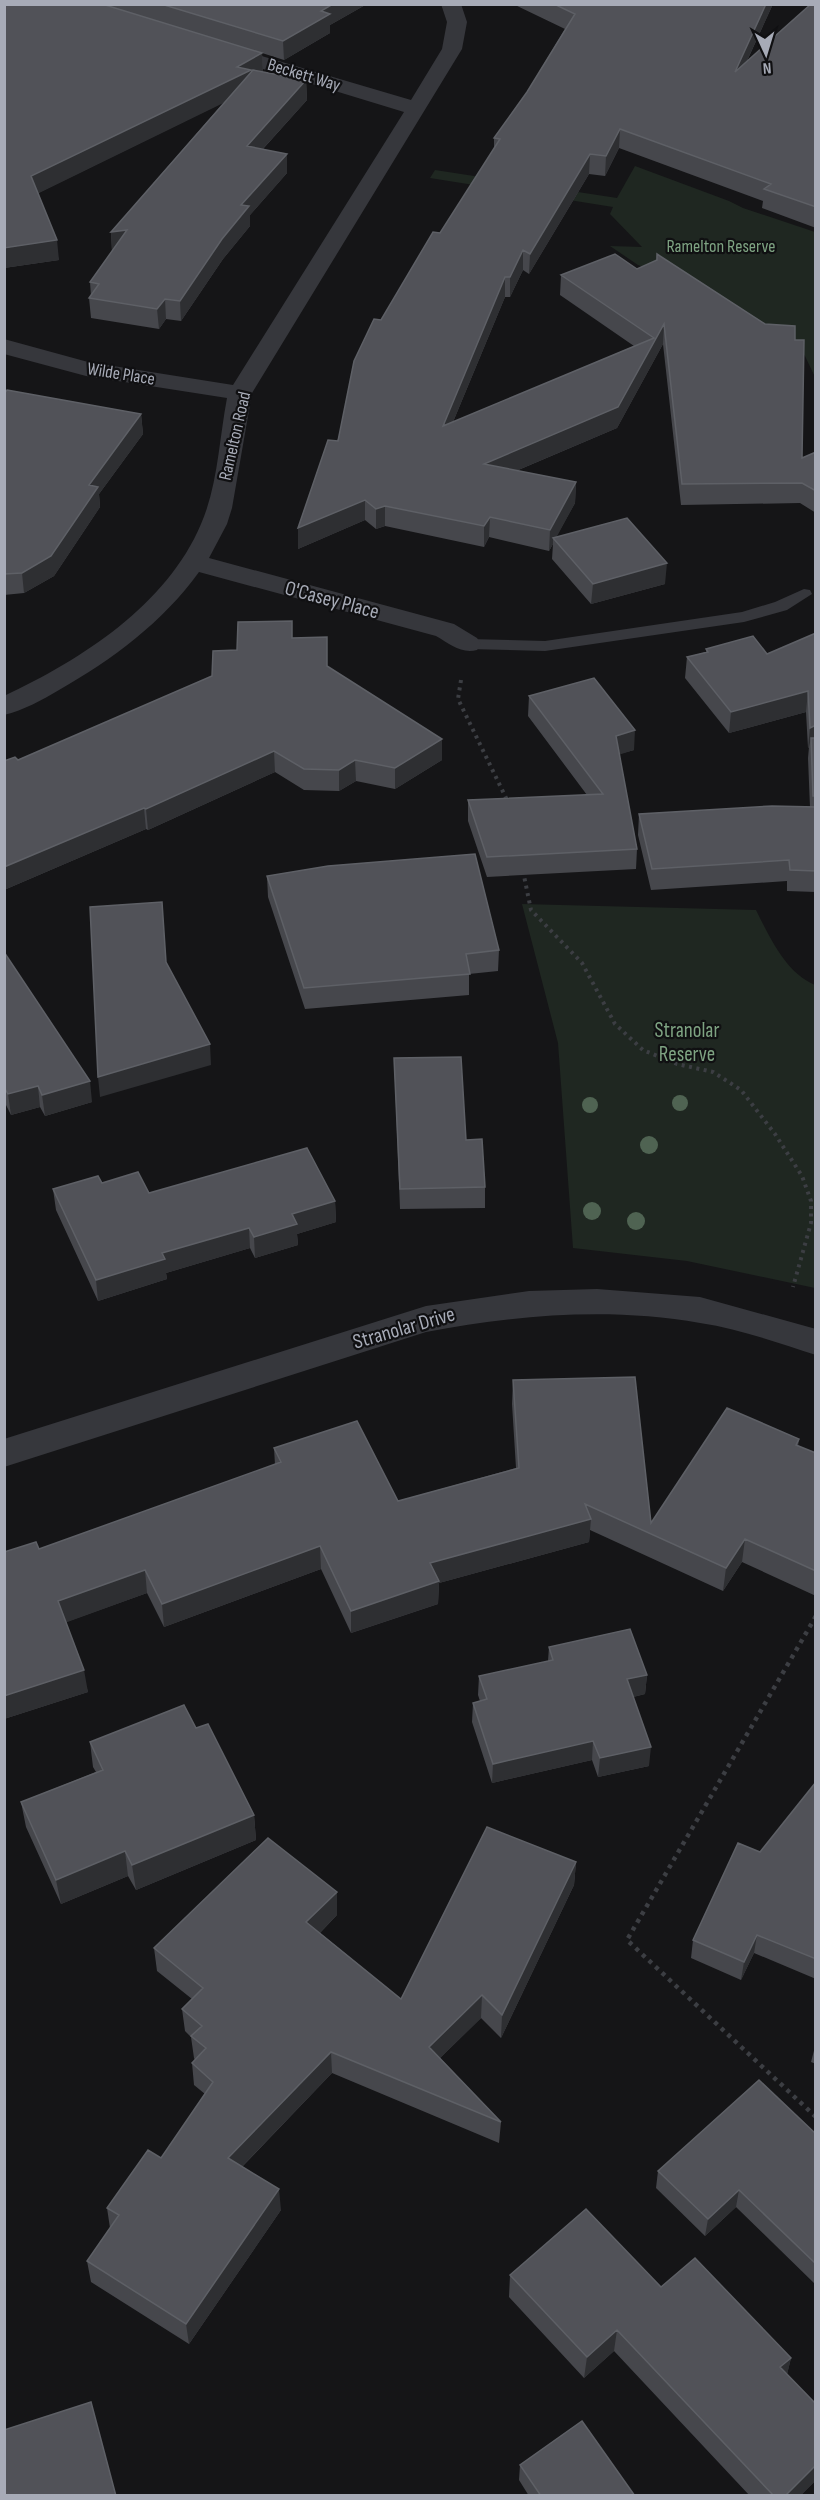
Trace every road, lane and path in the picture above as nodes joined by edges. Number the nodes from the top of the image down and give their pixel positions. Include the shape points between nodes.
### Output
1 (451, 4) edge
2 (200, 44) edge
3 (417, 109) junction
4 (4, 346) edge
5 (240, 393) junction
6 (194, 562) junction
7 (804, 594) dead end
8 (468, 644) junction
9 (4, 707) edge
10 (508, 806) edge
11 (521, 864) edge
12 (793, 1287) dead end
13 (816, 1342) edge
14 (4, 1453) edge
15 (816, 1616) edge
16 (816, 2117) edge

1 - 3 street, Ramelton Road via 457,22 452,49
2 - 3 street, Beckett Way
3 - 5 street, Ramelton Road
4 - 5 street, Wilde Place via 86,369
5 - 6 street, Ramelton Road via 214,524
6 - 8 street, O'Casey Place via 444,630
6 - 9 street, Ramelton Road via 167,595 114,642 78,668
7 - 8 lane via 744,617 545,646
8 - 10 path via 458,699 506,794
11 - 12 path via 531,910 582,963 615,1024 643,1050 677,1064 713,1072 741,1090 797,1168 811,1201 811,1223
13 - 14 street, Stranolar Drive via 702,1311 622,1301 549,1301 483,1307 426,1319
15 - 16 path via 627,1940

